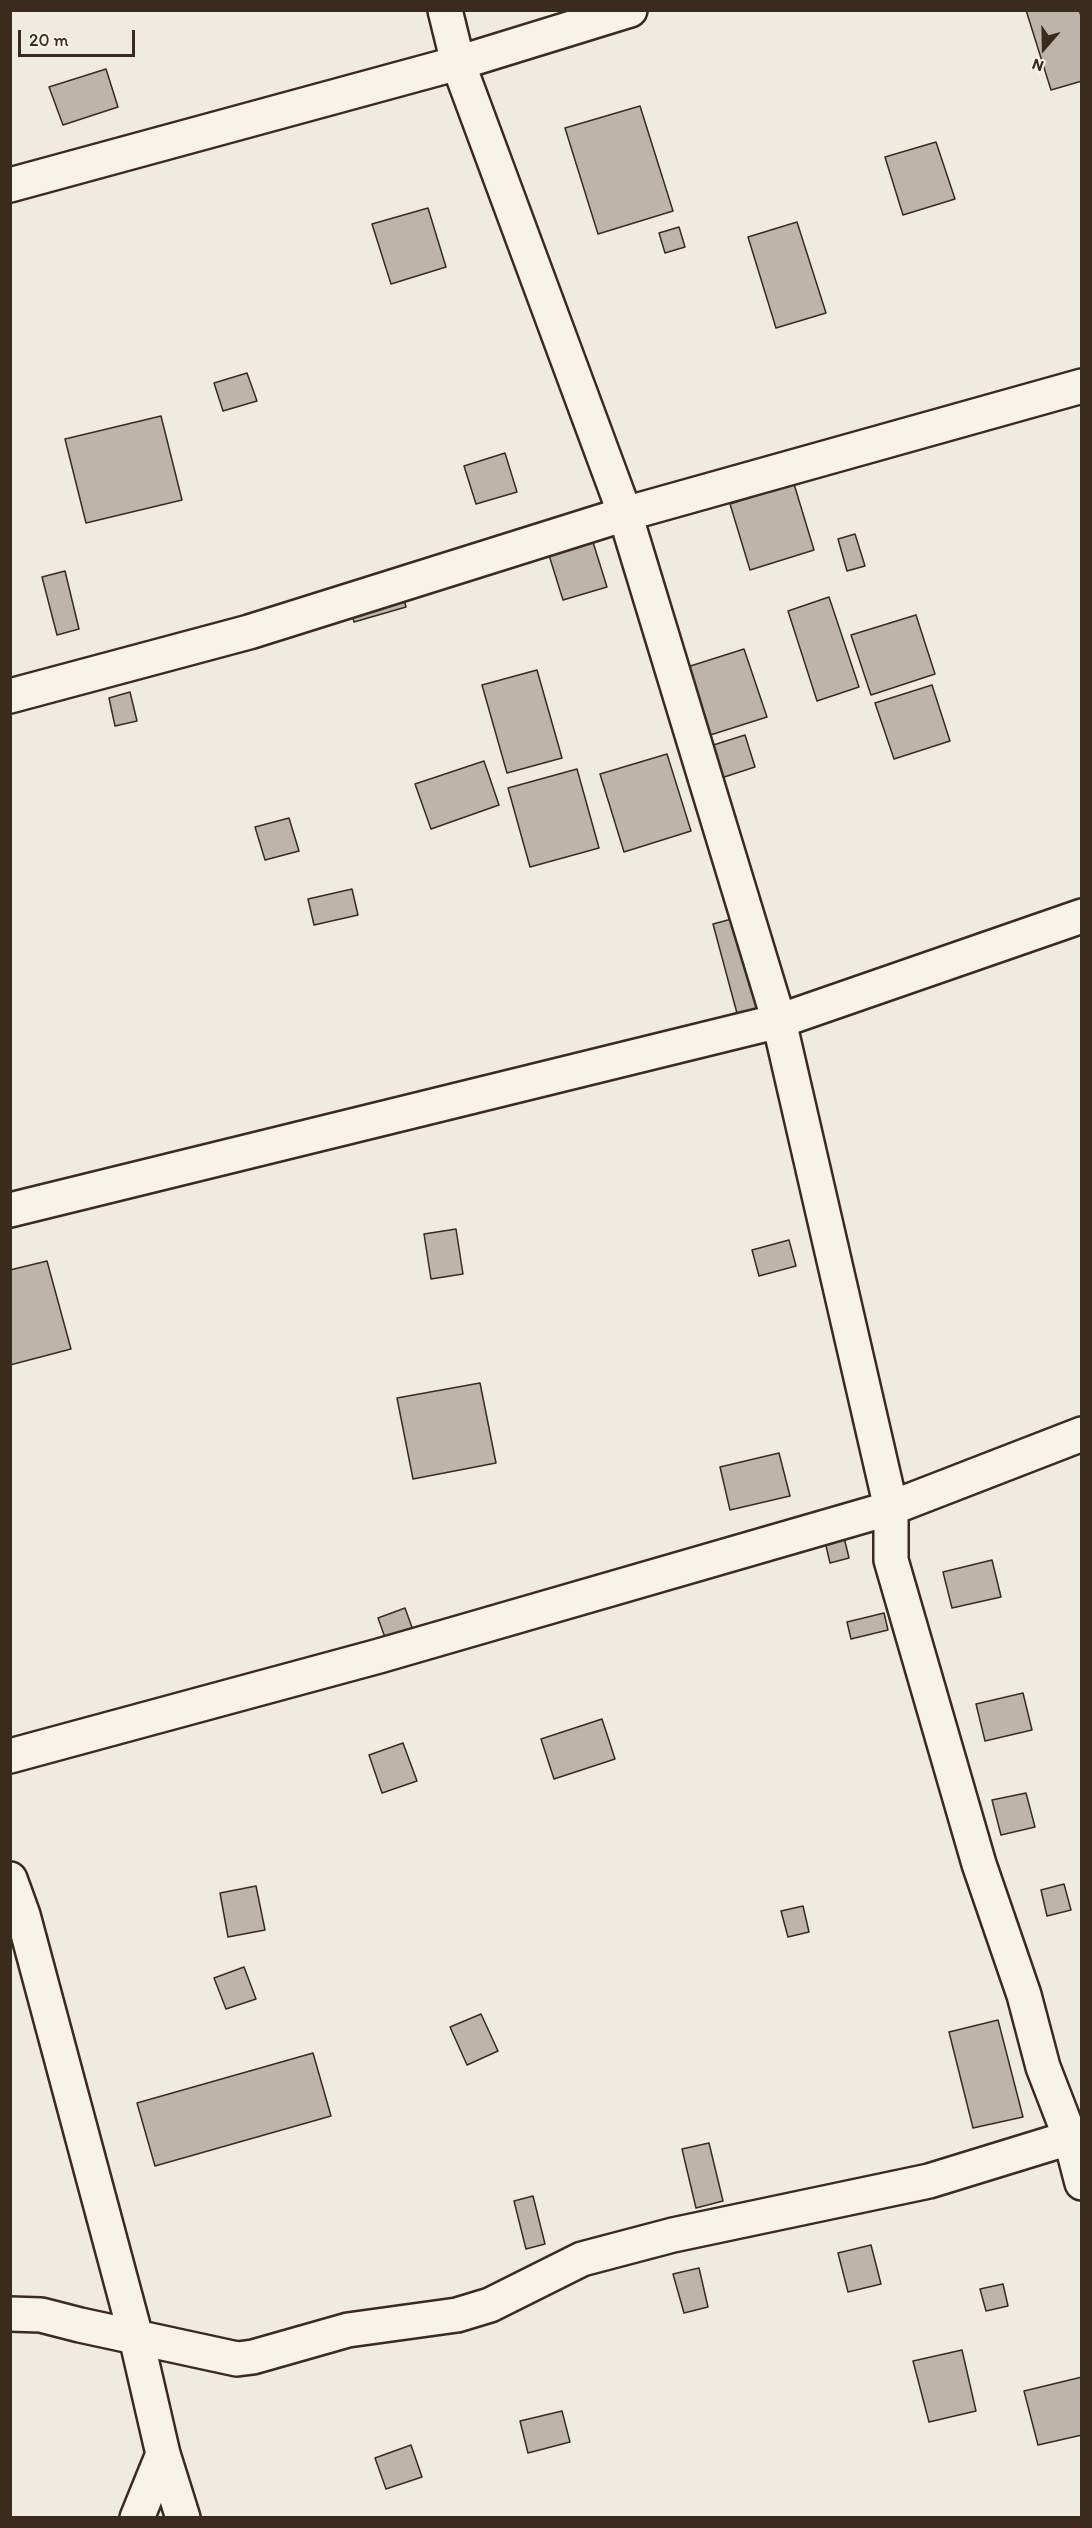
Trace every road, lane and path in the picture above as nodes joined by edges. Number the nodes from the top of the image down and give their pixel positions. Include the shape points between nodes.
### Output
1 (445, 10) edge
2 (630, 10) edge
3 (458, 63) junction
4 (10, 185) edge
5 (1082, 386) edge
6 (625, 513) junction
7 (10, 696) edge
8 (1082, 916) edge
9 (779, 1021) junction
10 (10, 1210) edge
11 (1082, 1434) edge
12 (891, 1508) junction
13 (10, 1756) edge
14 (10, 1879) edge
15 (1076, 2136) edge
16 (1082, 2183) edge
17 (10, 2313) edge
18 (136, 2337) junction
19 (163, 2454) junction
20 (137, 2517) edge
21 (183, 2517) edge

1 - 3 street
2 - 3 street
3 - 4 street
3 - 6 street
5 - 6 street
6 - 7 street via 249,632
6 - 9 street
8 - 9 street
9 - 10 street
9 - 12 street
11 - 12 street
12 - 13 street via 379,1656
12 - 15 street via 891,1560 947,1757 1024,1995 1042,2067
14 - 18 street
15 - 16 street
15 - 18 street via 929,2181 673,2235 582,2259 490,2305 457,2315 348,2330 237,2359
17 - 18 street via 41,2315
18 - 19 street
19 - 20 street
19 - 21 street

